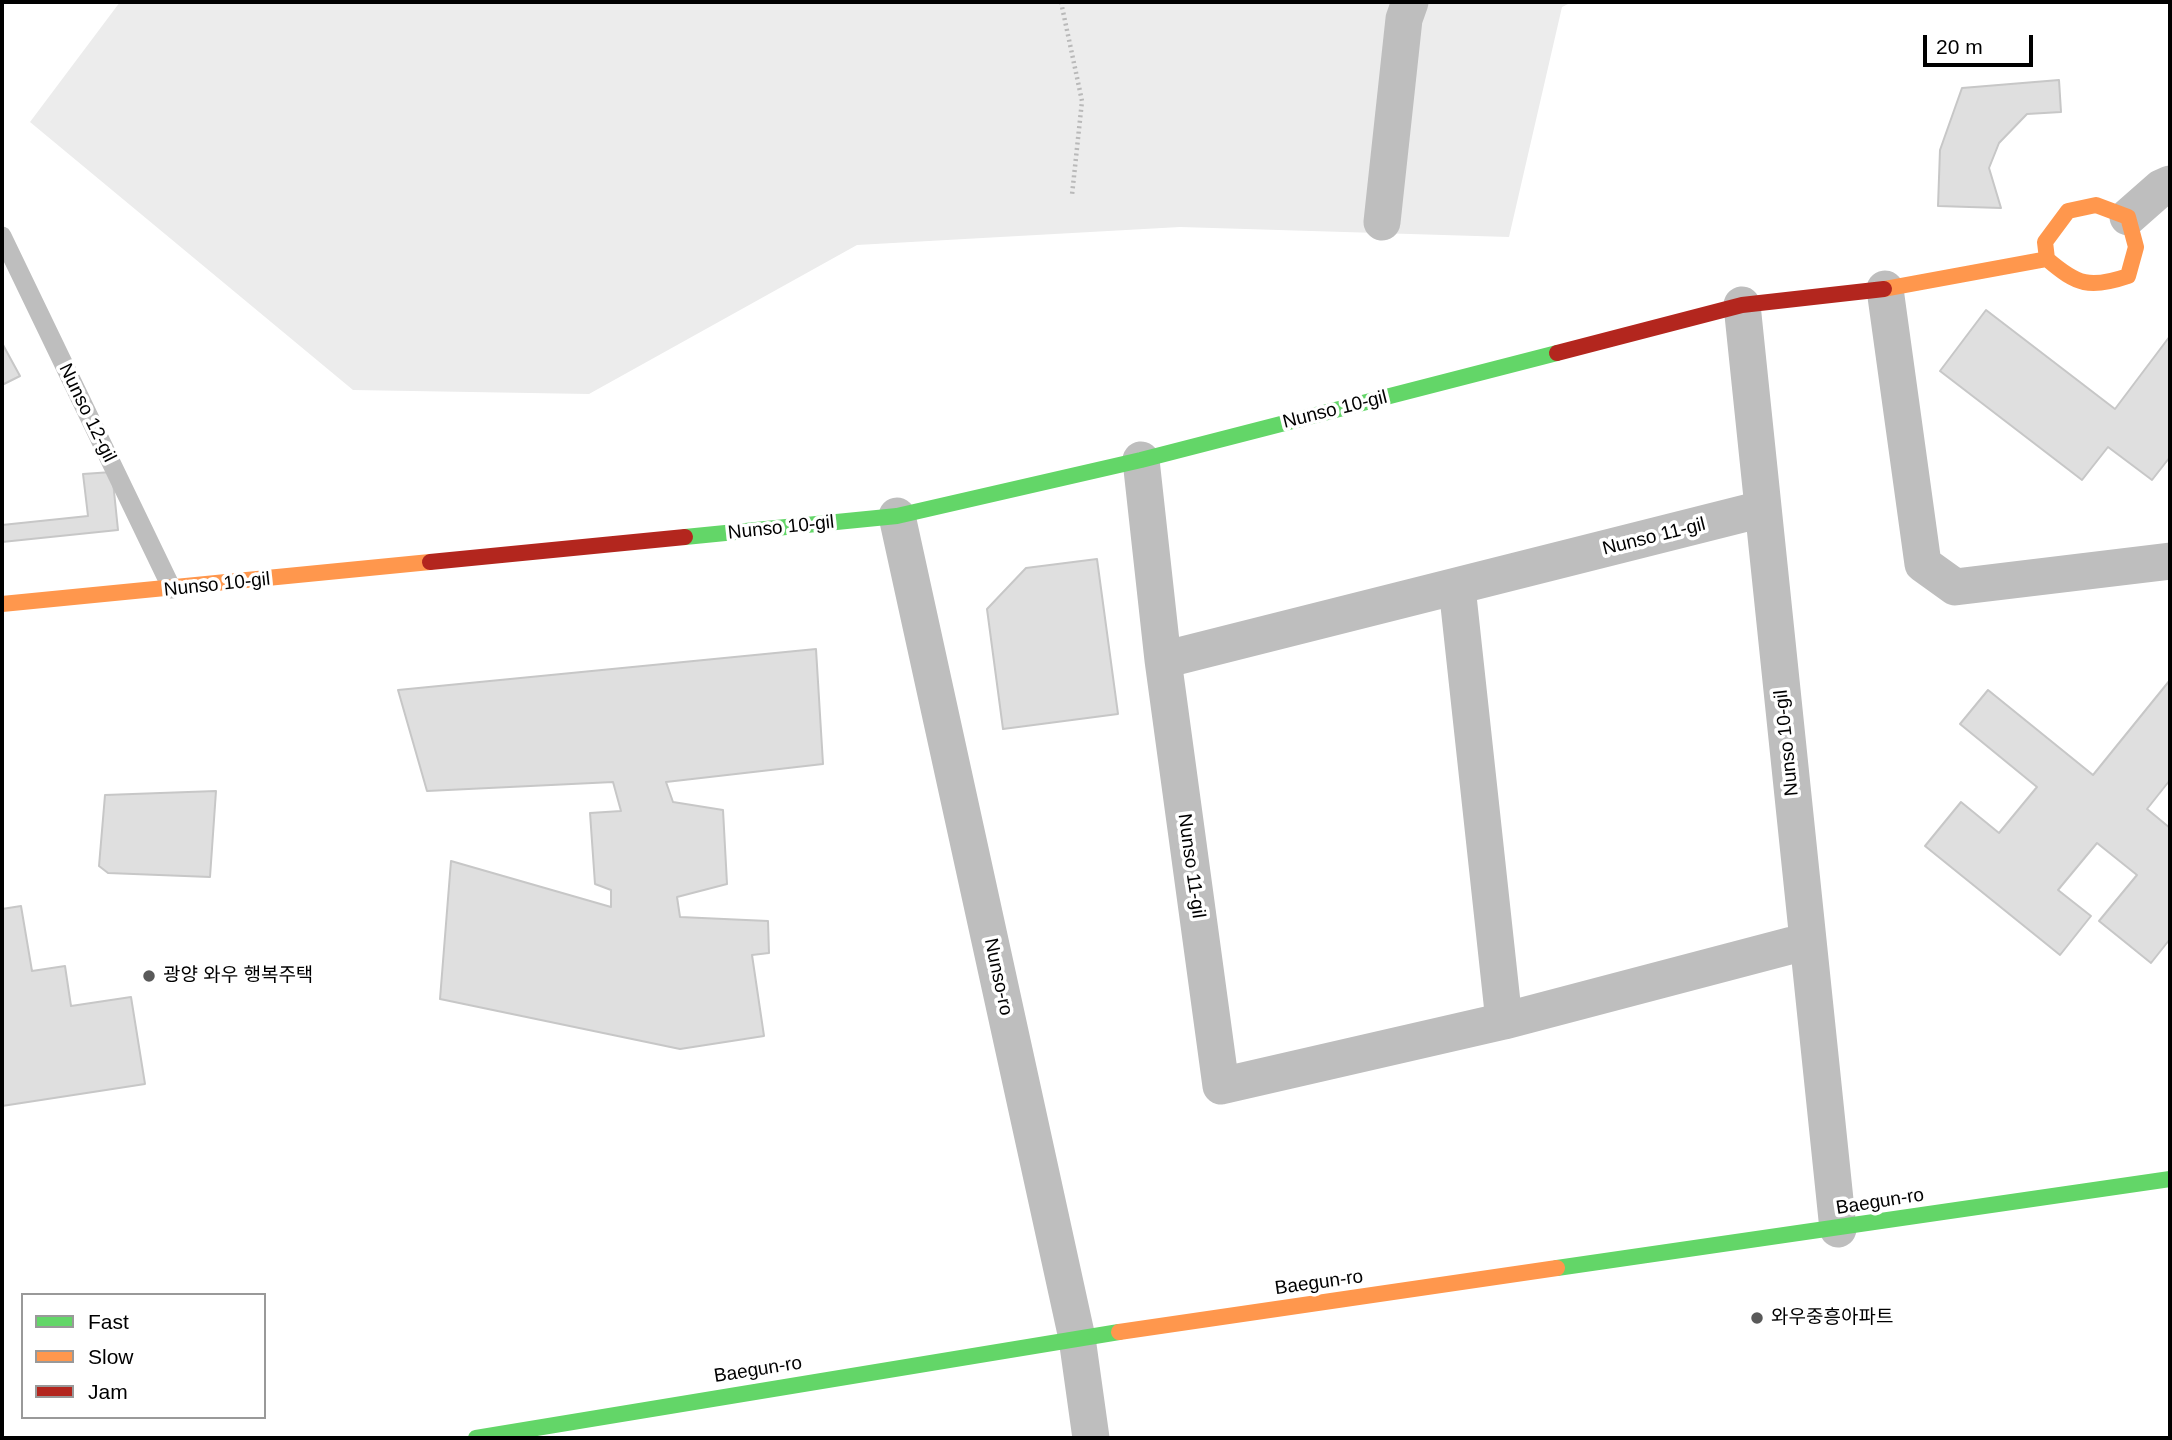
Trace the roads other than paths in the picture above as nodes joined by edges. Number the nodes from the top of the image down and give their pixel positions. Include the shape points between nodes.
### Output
1 (1410, 2) edge
2 (2170, 184) edge
3 (2128, 217) junction
4 (1382, 222) dead end
5 (2, 236) edge
6 (2047, 259) junction
7 (1885, 289) junction
8 (1742, 305) junction
9 (1141, 460) junction
10 (1762, 509) junction
11 (897, 516) junction
12 (2170, 561) edge
13 (1457, 587) junction
14 (172, 589) junction
15 (2, 604) edge
16 (1163, 660) junction
17 (1808, 941) junction
18 (1504, 1021) junction
19 (2170, 1179) edge
20 (1839, 1229) junction
21 (1077, 1338) junction
22 (476, 1438) edge
23 (1091, 1438) edge

1 - 4 street via 1404,19
2 - 3 street
3 - 6 street via 2096,205 2068,211 2045,242
3 - 6 street via 2136,247 2128,276 2097,287 2068,279
5 - 14 lane, Nunso 12-gil
6 - 7 street
7 - 8 street
7 - 12 street via 1923,564 1955,587
8 - 9 street, Nunso 10-gil
8 - 10 street, Nunso 10-gil
9 - 11 street, Nunso 10-gil
9 - 16 street
10 - 13 street, Nunso 11-gil
10 - 17 street, Nunso 10-gil
11 - 14 street, Nunso 10-gil
11 - 21 street, Nunso-ro
13 - 16 street, Nunso 11-gil
13 - 18 street
14 - 15 street, Nunso 10-gil
16 - 18 street, Nunso 11-gil via 1221,1086
17 - 18 street, Nunso 11-gil
17 - 20 street, Nunso 10-gil
19 - 20 street, Baegun-ro
20 - 21 street, Baegun-ro
21 - 22 street, Baegun-ro
21 - 23 street, Nunso-ro

